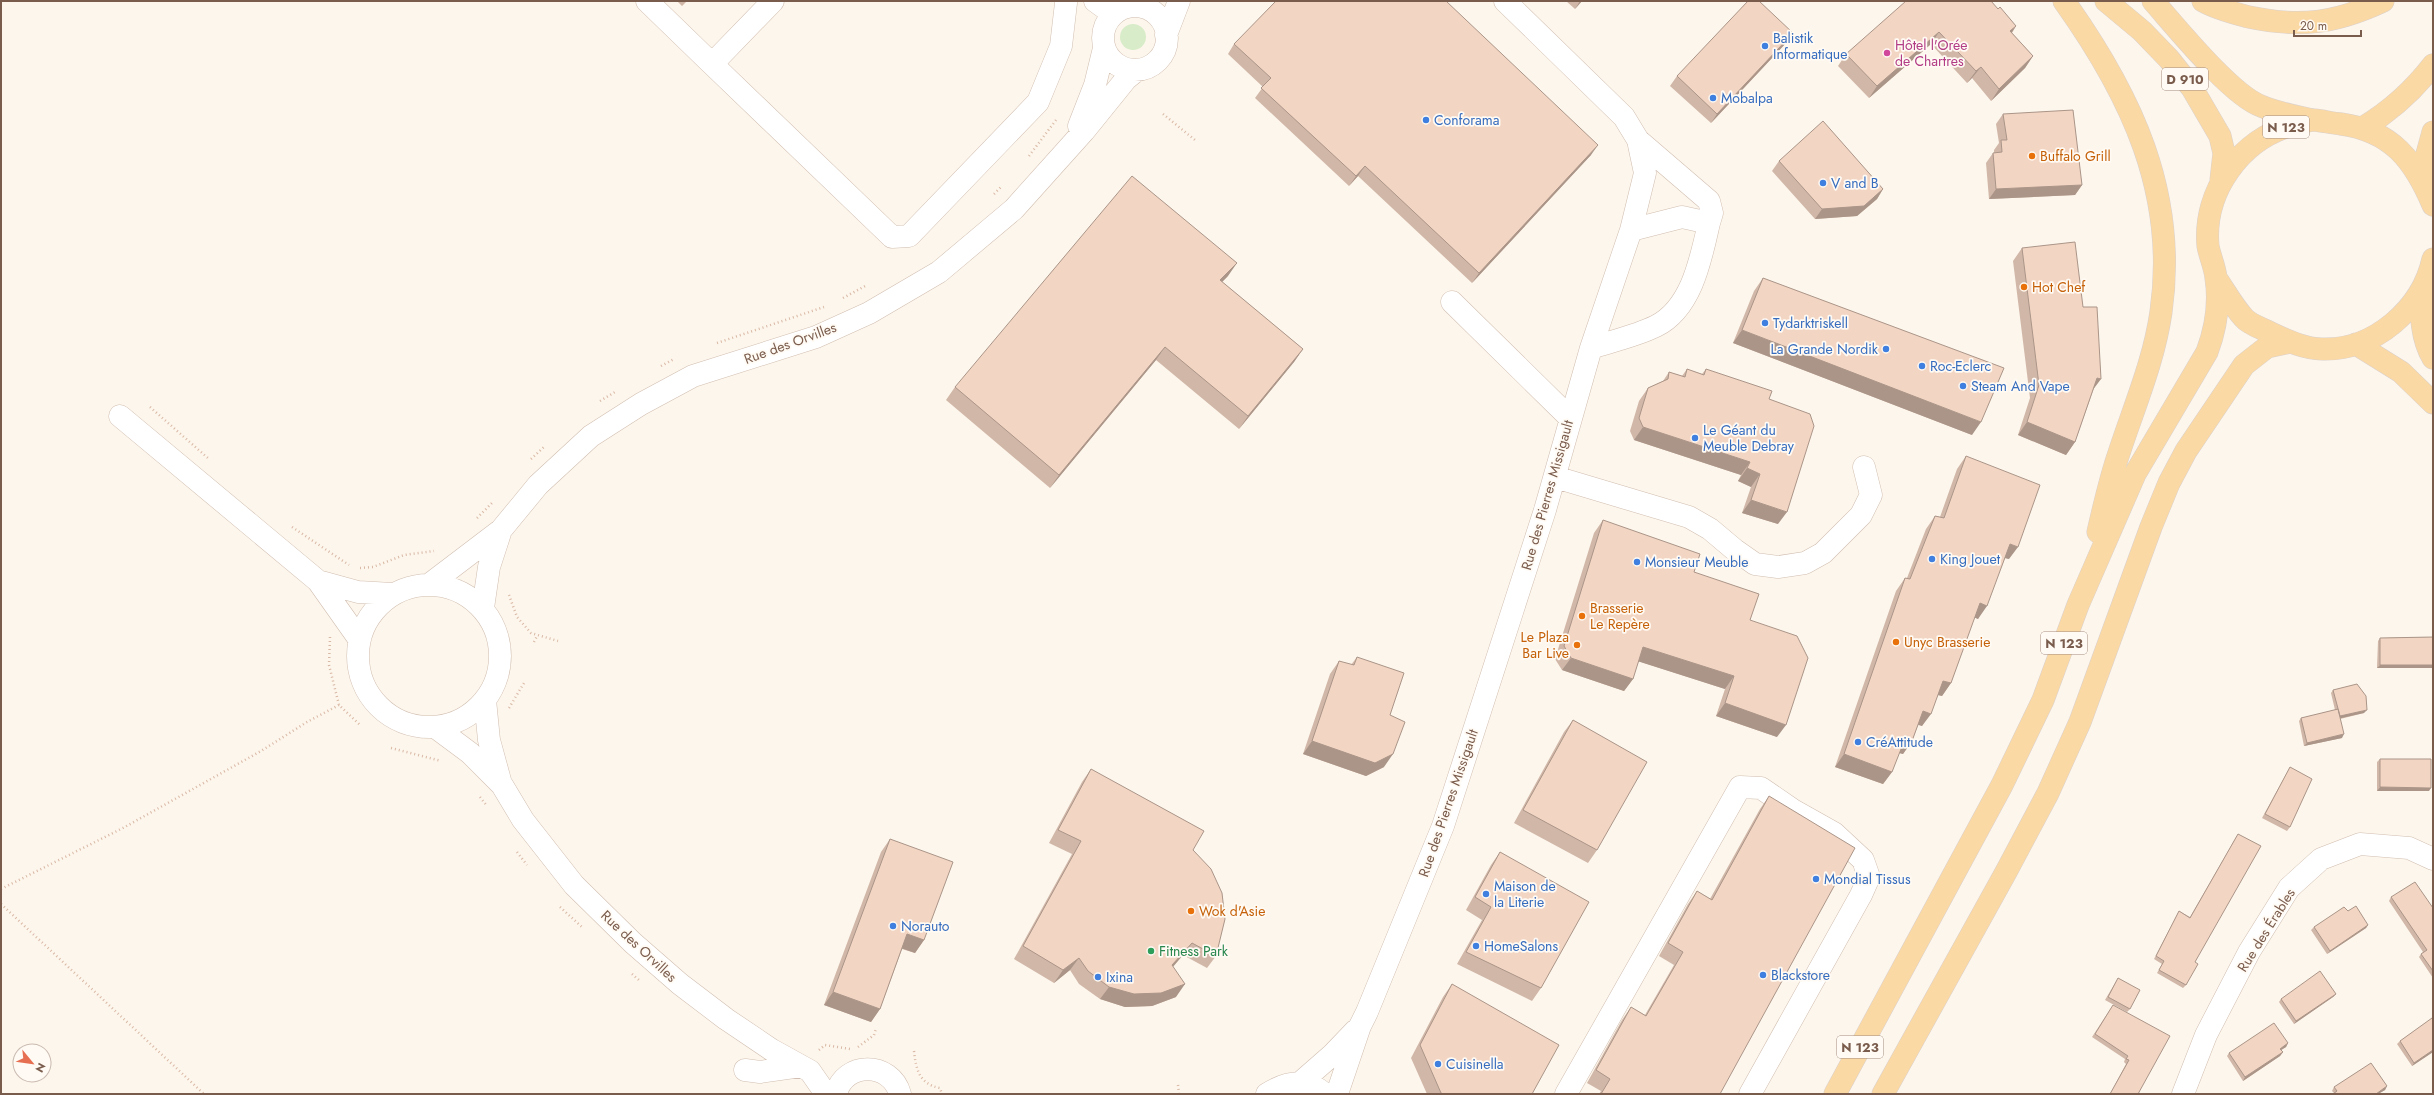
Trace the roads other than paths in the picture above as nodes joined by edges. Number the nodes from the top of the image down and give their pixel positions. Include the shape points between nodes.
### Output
1 (647, 1) edge
2 (773, 1) edge
3 (1095, 1) edge
4 (1179, 1) edge
5 (1505, 1) edge
6 (2064, 1) edge
7 (2106, 1) edge
8 (2153, 1) edge
9 (2203, 1) edge
10 (2383, 1) edge
11 (1069, 2) edge
12 (1143, 4) edge
13 (1113, 14) junction
14 (1166, 35) junction
15 (1104, 48) junction
16 (712, 64) junction
17 (2433, 65) edge
18 (1137, 70) junction
19 (2313, 120) junction
20 (2364, 127) junction
21 (2433, 132) edge
22 (1638, 140) junction
23 (1073, 142) junction
24 (2421, 176) junction
25 (2221, 180) junction
26 (2433, 205) edge
27 (1709, 223) junction
28 (1632, 230) junction
29 (2433, 259) edge
30 (2216, 278) junction
31 (2421, 291) junction
32 (1452, 302) dead end
33 (2290, 342) junction
34 (2356, 344) junction
35 (1592, 348) junction
36 (2433, 358) edge
37 (2433, 403) edge
38 (120, 416) dead end
39 (1570, 418) junction
40 (1864, 467) dead end
41 (1555, 477) junction
42 (500, 530) junction
43 (318, 581) junction
44 (430, 584) junction
45 (392, 594) junction
46 (2078, 605) junction
47 (483, 608) junction
48 (359, 640) junction
49 (485, 700) junction
50 (435, 727) junction
51 (502, 785) junction
52 (2433, 859) edge
53 (1360, 1026) junction
54 (809, 1065) junction
55 (745, 1070) dead end
56 (856, 1071) junction
57 (1300, 1083) junction
58 (901, 1093) edge
59 (826, 1094) edge
60 (836, 1094) edge
61 (1267, 1094) edge
62 (1325, 1094) edge
63 (1337, 1094) edge
64 (1566, 1094) edge
65 (1750, 1094) edge
66 (1835, 1094) edge
67 (1883, 1094) edge
68 (2183, 1094) edge

1 - 16 street
2 - 16 street
3 - 13 street
4 - 14 street
5 - 22 street, Rue des Pierres Missigault via 1624,117
6 - 46 main road via 2103,59 2137,123 2158,192 2165,265 2161,313 2149,366 2118,455
7 - 25 main road, D 910 via 2142,31 2192,88 2220,136 2224,153
8 - 19 main road, D 910 via 2239,92 2260,106
9 - 10 main road via 2238,14 2293,24 2329,20 2362,11
11 - 16 street via 1061,46 1038,102 909,236 892,237
12 - 13 street
12 - 14 street via 1162,22
13 - 15 street via 1102,36
14 - 18 street via 1163,53 1157,61 1147,68
15 - 18 street via 1116,64 1126,69
15 - 23 street, Rue des Orvilles via 1091,97
17 - 20 main road via 2415,89 2389,112
18 - 23 street, Rue des Orvilles via 1126,79
19 - 20 main road, N 123
19 - 25 main road, N 123 via 2276,130 2244,150
20 - 24 main road, N 123 via 2397,146
21 - 24 main road
22 - 27 street via 1709,201 1712,213
22 - 28 street, Rue des Pierres Missigault via 1645,172
23 - 42 street, Rue des Orvilles via 1003,219 939,272 856,319 816,337 693,376 641,404 591,436 573,452 538,485
24 - 26 main road, N 123
25 - 30 main road, N 123 via 2210,212 2208,245
27 - 28 street via 1682,217
27 - 35 street via 1699,268 1676,310 1657,326
28 - 35 street, Rue des Pierres Missigault
29 - 31 main road, N 123 via 2430,275
30 - 33 main road, N 123 via 2244,319
30 - 46 main road, N 123 via 2218,310 2214,332 2206,352 2135,474
31 - 34 main road, N 123 via 2413,305 2388,329
31 - 36 main road via 2422,322 2428,350
32 - 39 street
33 - 34 main road, N 123 via 2322,349
33 - 67 main road, N 123 via 2267,347 2244,365 2201,427 2172,476 2122,601 2080,722 2048,793
34 - 37 main road via 2401,372
35 - 39 street, Rue des Pierres Missigault
38 - 43 street
39 - 41 street, Rue des Pierres Missigault
40 - 41 street via 1871,495 1861,515 1823,553 1805,563 1778,567 1755,564 1710,529 1689,517
41 - 53 street, Rue des Pierres Missigault via 1443,826
42 - 44 street, Rue des Orvilles
42 - 47 street, Rue des Orvilles via 489,567
43 - 45 street via 358,592
43 - 48 street
44 - 45 street via 410,586
44 - 47 street via 450,587 468,595
45 - 48 street via 377,606 366,622
46 - 66 main road, N 123 via 2043,700 2002,785
47 - 49 street via 494,625 500,644 500,663 495,683
48 - 50 street via 359,671 371,698 383,711 398,720 414,726
49 - 50 street via 463,719
49 - 51 street, Rue des Orvilles via 489,740
50 - 51 street, Rue des Orvilles via 470,753
51 - 54 street, Rue des Orvilles via 523,820 574,885 633,943 726,1020 772,1050
52 - 68 street, Rue des Érables via 2409,848 2360,844 2321,859 2289,888 2249,952 2206,1036
53 - 57 street, Rue des Pierres Missigault
53 - 63 street, Rue des Pierres Missigault
54 - 55 street via 760,1072
54 - 56 street, Rue des Orvilles
54 - 59 street, Rue des Orvilles
56 - 58 street, Rue des Orvilles via 881,1071 895,1083
56 - 60 street via 842,1081
57 - 61 street via 1282,1085
57 - 62 street via 1320,1089
64 - 65 street via 1740,787 1761,788 1834,833 1863,860 1869,877

